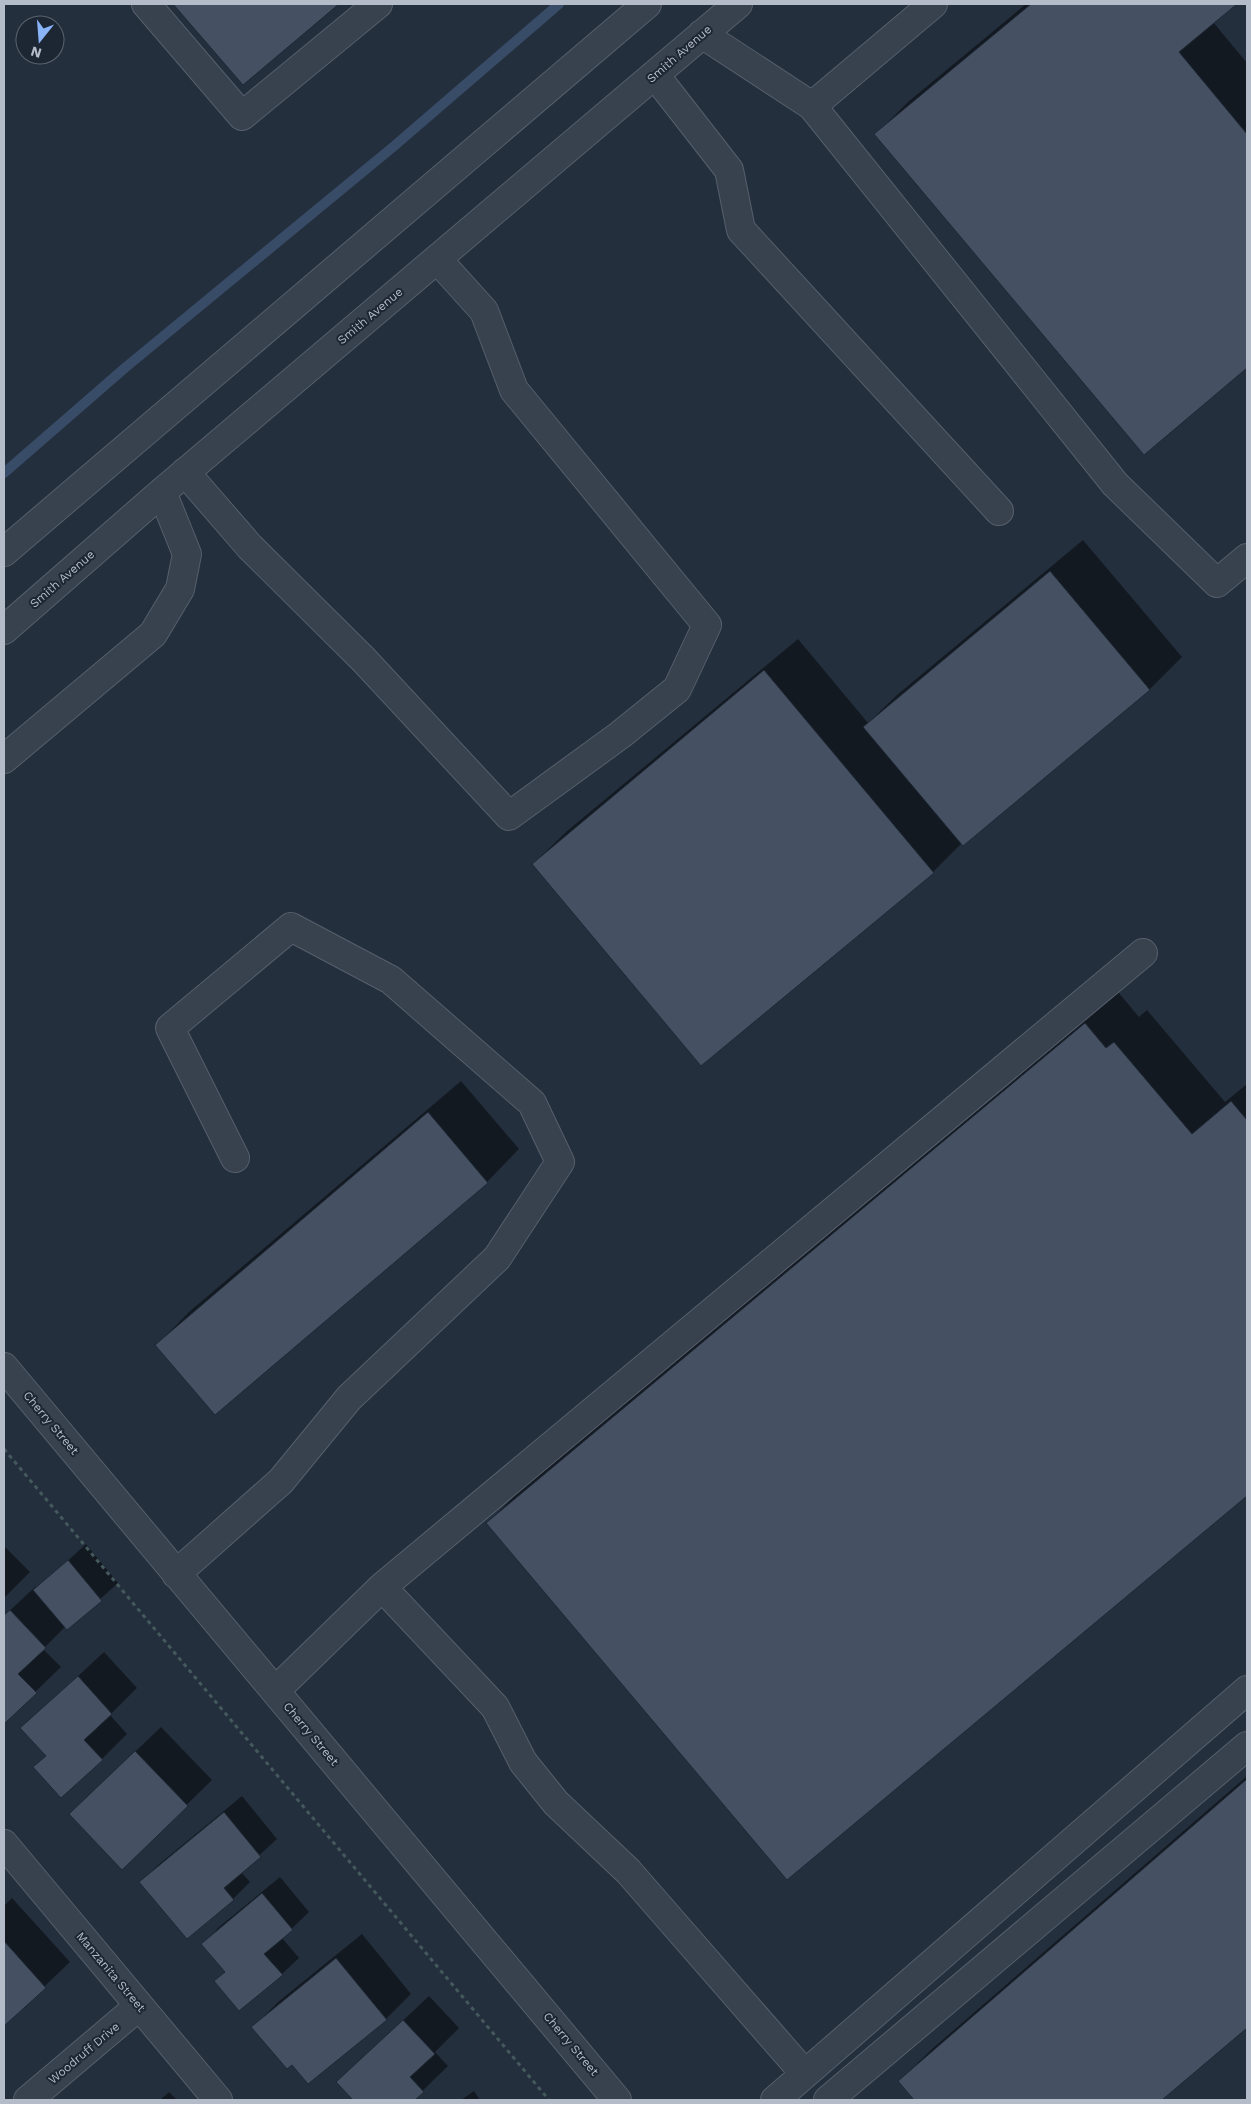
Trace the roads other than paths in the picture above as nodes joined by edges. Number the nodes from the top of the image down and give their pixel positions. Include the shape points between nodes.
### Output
1 (146, 4) edge
2 (378, 4) edge
3 (647, 4) edge
4 (738, 4) edge
5 (933, 4) edge
6 (702, 34) junction
7 (655, 75) junction
8 (812, 106) junction
9 (437, 259) junction
10 (185, 472) junction
11 (162, 492) junction
12 (998, 511) dead end
13 (4, 552) edge
14 (1247, 558) edge
15 (4, 630) edge
16 (4, 759) edge
17 (1143, 953) dead end
18 (235, 1158) dead end
19 (4, 1367) edge
20 (176, 1574) junction
21 (382, 1587) junction
22 (1247, 1690) edge
23 (275, 1691) junction
24 (1247, 1746) edge
25 (4, 1844) edge
26 (139, 2006) junction
27 (805, 2074) junction
28 (28, 2100) edge
29 (218, 2100) edge
30 (618, 2100) edge
31 (775, 2100) edge
32 (828, 2100) edge

1 - 2 street via 242,116
3 - 13 street
4 - 6 street, Smith Avenue
5 - 8 street
6 - 7 street, Smith Avenue
6 - 8 street
7 - 9 street, Smith Avenue
7 - 12 street via 728,170 741,230
8 - 14 street via 1115,484 1217,583
9 - 10 street, Smith Avenue
9 - 10 street via 484,311 514,390 707,625 677,688 620,735 509,816 364,660 250,547
10 - 11 street, Smith Avenue
11 - 15 street, Smith Avenue
11 - 16 street via 187,554 176,597 153,634
17 - 21 street
18 - 20 street via 170,1028 291,927 392,980 532,1103 560,1162 497,1258 349,1398 281,1481
19 - 20 street, Cherry Street
20 - 23 street, Cherry Street
21 - 23 street
21 - 27 street via 495,1707 522,1762 556,1803 628,1871
22 - 27 street
23 - 30 street, Cherry Street
24 - 32 street
25 - 26 street, Manzanita Street
26 - 28 street, Woodruff Drive
26 - 29 street, Manzanita Street
27 - 31 street

